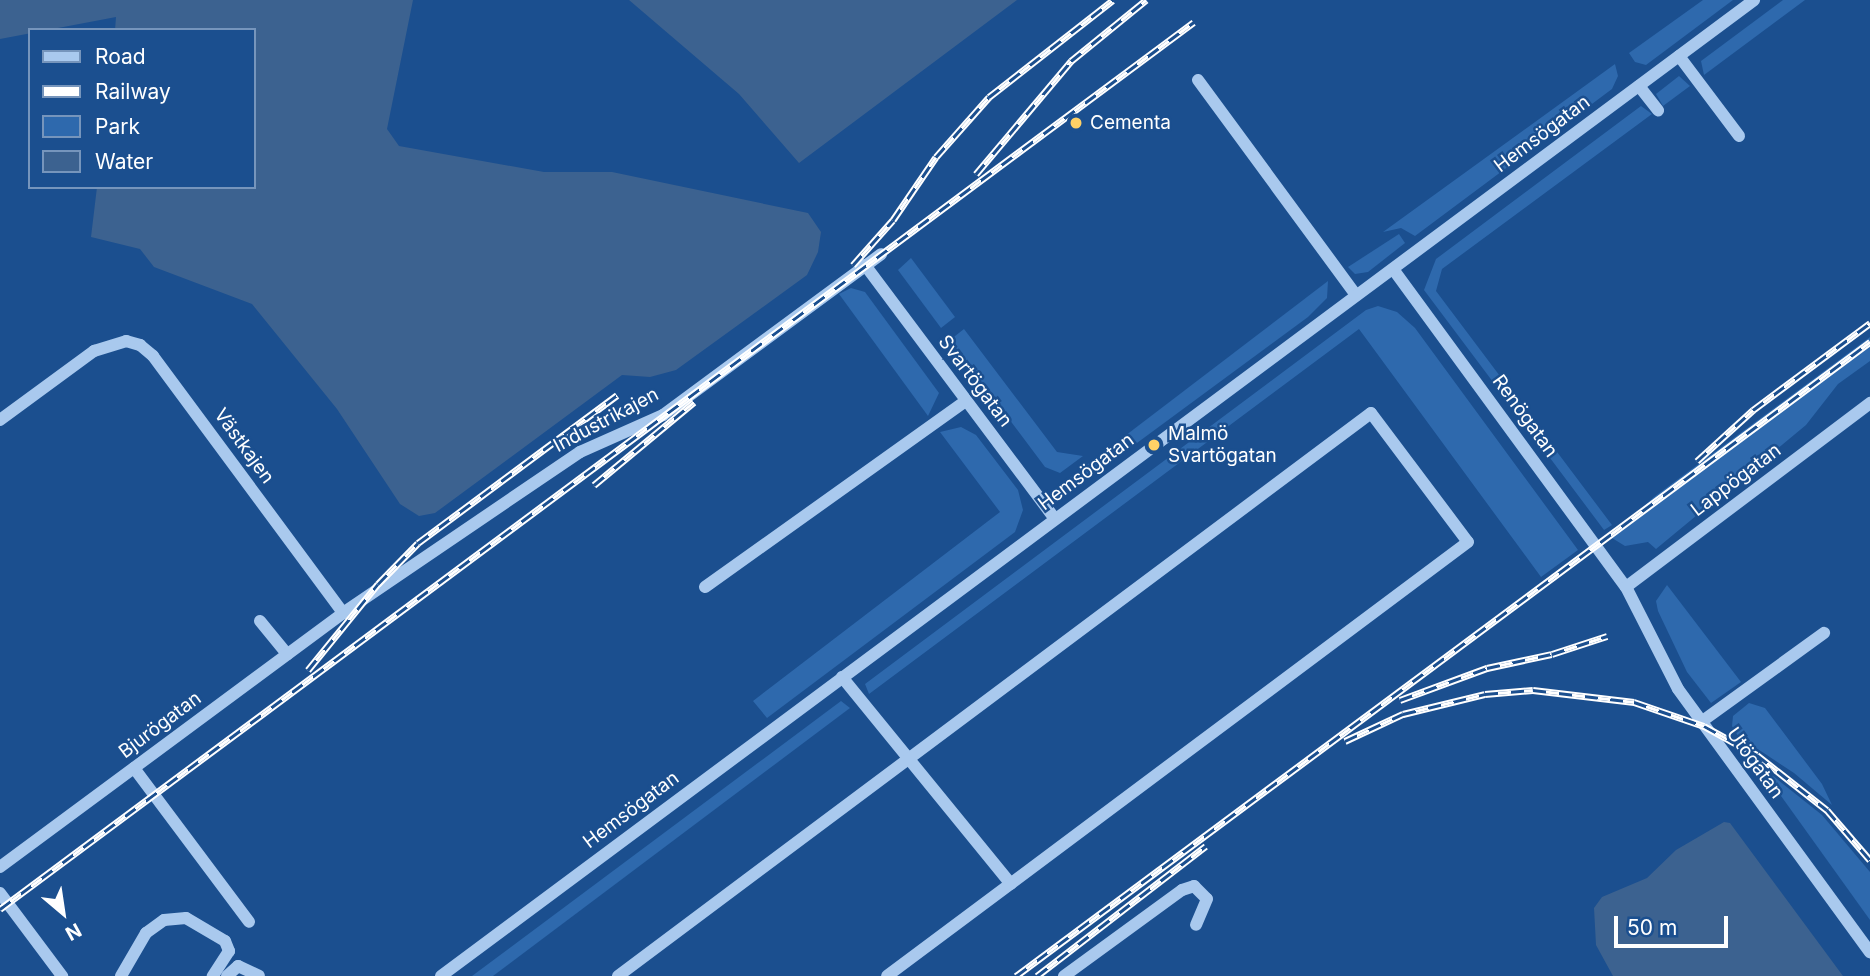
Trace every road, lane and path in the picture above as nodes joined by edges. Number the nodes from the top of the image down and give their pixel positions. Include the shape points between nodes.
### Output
1 (1755, 0) edge
2 (1679, 56) junction
3 (1198, 80) dead end
4 (1639, 86) junction
5 (1658, 110) dead end
6 (1739, 136) dead end
7 (881, 254) dead end
8 (865, 265) junction
9 (1393, 269) junction
10 (1356, 295) junction
11 (966, 401) junction
12 (1870, 403) edge
13 (0, 420) edge
14 (1055, 519) junction
15 (705, 587) dead end
16 (1626, 587) junction
17 (343, 613) junction
18 (260, 621) dead end
19 (1824, 633) dead end
20 (287, 654) junction
21 (842, 677) junction
22 (1701, 722) junction
23 (906, 759) junction
24 (134, 768) junction
25 (0, 867) edge
26 (1011, 884) junction
27 (0, 893) edge
28 (249, 922) dead end
29 (1196, 925) dead end
30 (1870, 952) edge
31 (62, 976) edge
32 (121, 976) edge
33 (213, 976) edge
34 (228, 976) edge
35 (259, 976) edge
36 (441, 976) edge
37 (618, 976) edge
38 (887, 976) edge
39 (1064, 976) edge

1 - 2 street, Hemsögatan
2 - 4 street, Hemsögatan
2 - 6 street
3 - 10 street
4 - 5 street
4 - 9 street, Hemsögatan
7 - 8 street, Industrikajen
8 - 11 street, Svartögatan
8 - 17 street, Industrikajen via 663,415 580,452
9 - 10 street, Hemsögatan
9 - 16 street, Renögatan
10 - 14 street, Hemsögatan
11 - 14 street, Svartögatan
11 - 15 street
12 - 16 street, Lappögatan
13 - 17 street, Västkajen via 94,351 126,341 140,345 153,356
14 - 21 street, Hemsögatan
16 - 22 street, Utögatan via 1678,689
17 - 20 street, Bjurögatan
18 - 20 street
19 - 22 street
20 - 24 street, Bjurögatan
21 - 23 street
21 - 36 street, Hemsögatan
22 - 30 street, Utögatan
23 - 26 street
23 - 26 street via 1371,413 1468,542
23 - 37 street
24 - 25 street, Bjurögatan
24 - 28 street
26 - 38 street
27 - 31 street
29 - 39 street via 1207,900 1194,886 1182,890
32 - 33 street via 146,933 164,920 186,918 225,941 229,951
34 - 35 street via 238,966

